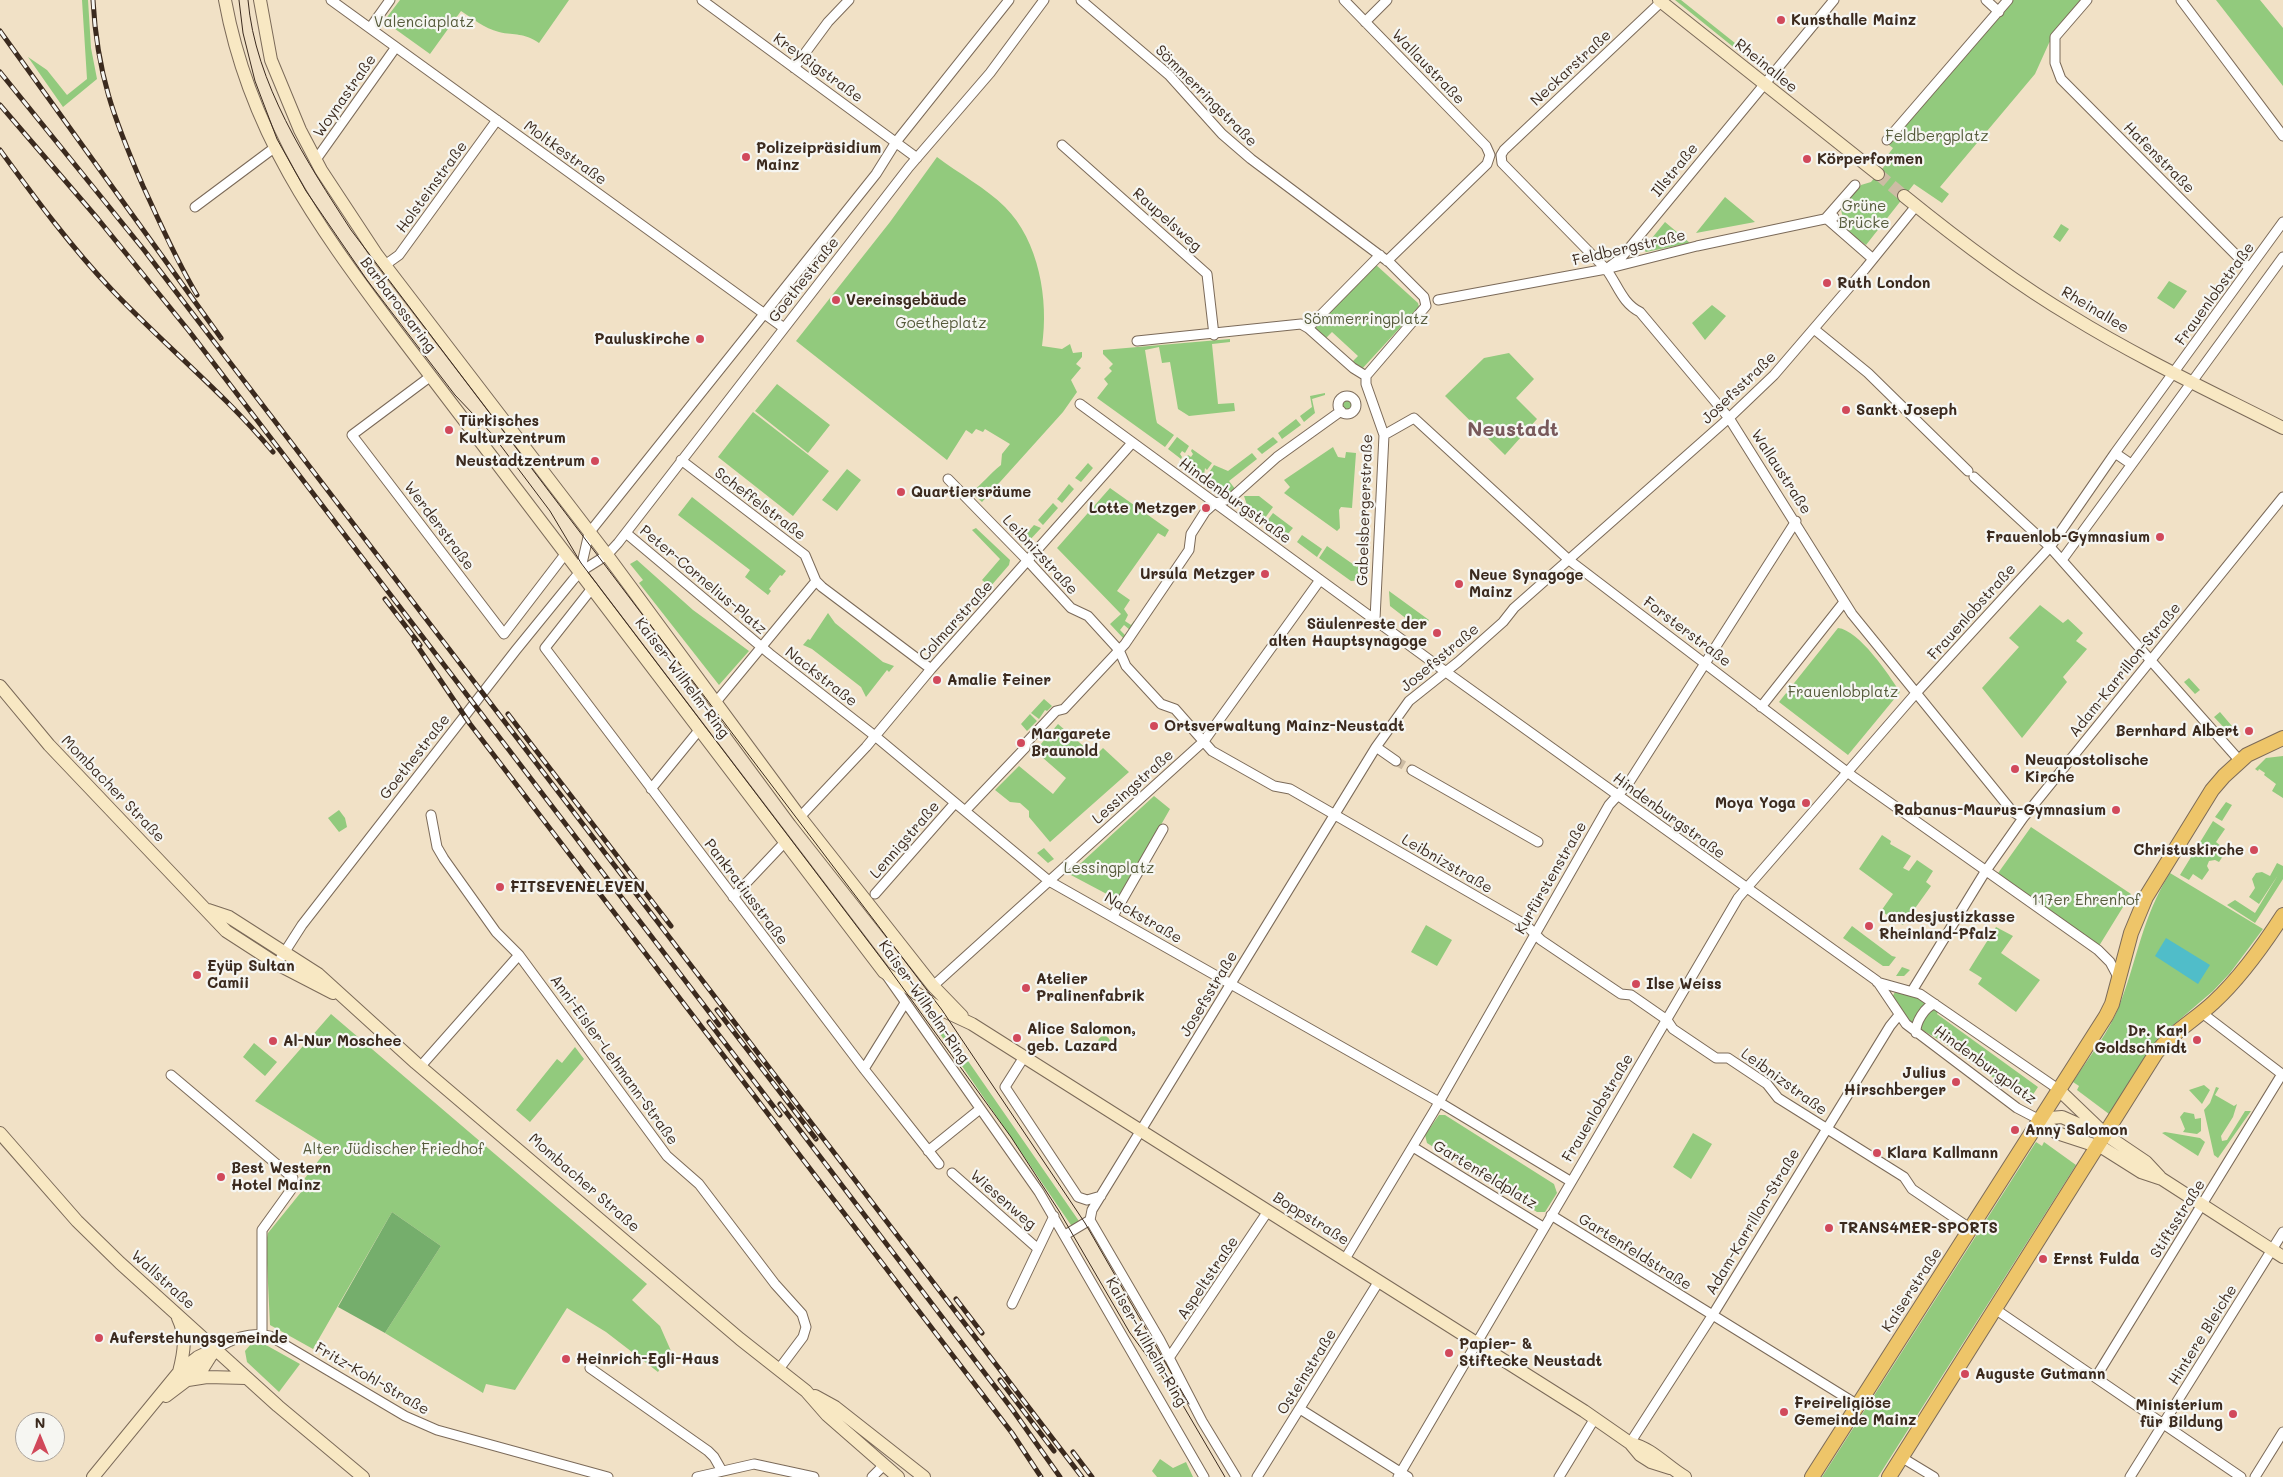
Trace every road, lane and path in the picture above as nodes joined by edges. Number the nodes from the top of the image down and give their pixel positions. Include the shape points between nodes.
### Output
1 (225, 0) edge
2 (260, 0) edge
3 (331, 0) edge
4 (390, 0) edge
5 (702, 0) edge
6 (849, 0) edge
7 (1009, 0) edge
8 (1044, 0) edge
9 (1081, 0) edge
10 (1344, 0) edge
11 (1387, 0) edge
12 (1834, 0) edge
13 (1986, 0) edge
14 (2008, 0) edge
15 (2087, 0) edge
16 (2181, 0) edge
17 (1660, 1) edge
18 (1999, 12) junction
19 (1364, 22) junction
20 (370, 28) junction
21 (396, 47) junction
22 (794, 68) junction
23 (1763, 84) junction
24 (497, 120) junction
25 (2283, 136) edge
26 (1887, 140) dead end
27 (896, 142) junction
28 (1062, 146) dead end
29 (274, 148) junction
30 (1501, 155) joint
31 (917, 158) junction
32 (315, 161) junction
33 (1878, 174) tunnel mouth
34 (1855, 185) dead end
35 (1904, 196) tunnel mouth
36 (1916, 206) junction
37 (195, 207) dead end
38 (1830, 217) junction
39 (2283, 222) edge
40 (2283, 257) edge
41 (1384, 258) junction
42 (1873, 259) junction
43 (385, 266) junction
44 (2249, 268) junction
45 (1606, 269) junction
46 (1438, 300) dead end
47 (764, 314) junction
48 (784, 328) junction
49 (1308, 328) junction
50 (1814, 329) junction
51 (1214, 335) junction
52 (1137, 341) dead end
53 (2174, 373) junction
54 (430, 376) junction
55 (1366, 376) junction
56 (2192, 382) junction
57 (1080, 404) dead end
58 (1341, 411) dead end
59 (1730, 418) junction
60 (2283, 428) edge
61 (1384, 436) junction
62 (1132, 443) junction
63 (2115, 453) junction
64 (681, 460) junction
65 (2131, 464) junction
66 (948, 479) dead end
67 (2283, 497) edge
68 (1215, 503) junction
69 (1796, 521) junction
70 (626, 532) junction
71 (589, 533) junction
72 (2050, 547) junction
73 (566, 553) junction
74 (607, 555) junction
75 (1569, 560) junction
76 (2062, 560) junction
77 (1028, 561) junction
78 (580, 572) junction
79 (1320, 580) junction
80 (816, 581) junction
81 (593, 587) junction
82 (1844, 602) junction
83 (1374, 618) junction
84 (763, 648) junction
85 (1119, 650) junction
86 (2150, 661) junction
87 (1706, 662) junction
88 (931, 669) junction
89 (1446, 672) junction
90 (0, 686) edge
91 (1917, 692) junction
92 (716, 702) junction
93 (1760, 707) junction
94 (700, 729) junction
95 (875, 736) junction
96 (2283, 738) edge
97 (1204, 741) junction
98 (2268, 744) junction
99 (2283, 745) edge
100 (1376, 747) junction
101 (1396, 760) tunnel mouth
102 (2240, 761) junction
103 (1412, 770) tunnel mouth
104 (1848, 772) junction
105 (651, 789) junction
106 (1617, 795) junction
107 (955, 803) junction
108 (965, 811) junction
109 (1334, 814) junction
110 (431, 815) dead end
111 (800, 817) junction
112 (2023, 818) junction
113 (1163, 829) dead end
114 (785, 842) junction
115 (1538, 842) dead end
116 (1985, 872) junction
117 (1049, 881) junction
118 (1746, 888) junction
119 (875, 894) dead end
120 (733, 897) junction
121 (208, 910) junction
122 (2283, 915) edge
123 (1113, 916) junction
124 (1534, 934) junction
125 (286, 951) junction
126 (519, 955) junction
127 (277, 964) junction
128 (884, 972) junction
129 (2118, 978) junction
130 (1877, 982) junction
131 (1230, 984) junction
132 (933, 986) junction
133 (1912, 991) junction
134 (342, 998) junction
135 (905, 1003) junction
136 (1935, 1004) junction
137 (2202, 1013) junction
138 (1899, 1015) junction
139 (1667, 1020) junction
140 (972, 1024) junction
141 (1916, 1032) junction
142 (1024, 1057) junction
143 (420, 1067) junction
144 (864, 1069) junction
145 (2283, 1074) edge
146 (171, 1075) dead end
147 (2058, 1090) junction
148 (1439, 1102) junction
149 (980, 1109) junction
150 (2038, 1119) junction
151 (1825, 1129) junction
152 (1141, 1131) junction
153 (0, 1134) edge
154 (2102, 1141) junction
155 (1413, 1147) junction
156 (928, 1151) junction
157 (939, 1164) dead end
158 (952, 1173) dead end
159 (1570, 1181) junction
160 (1101, 1196) junction
161 (2203, 1206) junction
162 (1268, 1211) junction
163 (1551, 1215) junction
164 (1054, 1216) junction
165 (1090, 1220) junction
166 (1543, 1227) junction
167 (1971, 1229) junction
168 (2283, 1232) edge
169 (1066, 1235) junction
170 (1037, 1248) junction
171 (2278, 1254) edge
172 (1345, 1259) junction
173 (1379, 1281) junction
174 (1012, 1304) dead end
175 (1995, 1309) junction
176 (176, 1314) junction
177 (1712, 1316) junction
178 (262, 1334) junction
179 (1476, 1342) junction
180 (215, 1350) junction
181 (1169, 1358) junction
182 (590, 1368) dead end
183 (778, 1369) junction
184 (184, 1376) junction
185 (2096, 1377) junction
186 (246, 1378) junction
187 (806, 1391) junction
188 (1858, 1405) junction
189 (1300, 1409) junction
190 (1595, 1418) junction
191 (2164, 1424) junction
192 (2283, 1432) edge
193 (1630, 1443) junction
194 (1902, 1457) junction
195 (884, 1465) junction
196 (912, 1467) junction
197 (722, 1471) junction
198 (1668, 1473) edge
199 (1402, 1475) edge
200 (94, 1477) edge
201 (363, 1477) edge
202 (608, 1477) edge
203 (697, 1477) edge
204 (814, 1477) edge
205 (872, 1477) edge
206 (898, 1477) edge
207 (924, 1477) edge
208 (1204, 1477) edge
209 (1236, 1477) edge
210 (1257, 1477) edge
211 (1559, 1477) edge
212 (1684, 1477) edge
213 (1812, 1477) edge
214 (1889, 1477) edge
215 (1934, 1477) edge
216 (2130, 1477) edge
217 (2241, 1477) edge
218 (2255, 1477) edge

1 - 29 street, Barbarossaring via 232,33 262,124
2 - 32 street, Barbarossaring via 271,60
3 - 20 street, Moltkestraße
4 - 20 street
5 - 22 street, Kreyßigstraße
6 - 22 street
7 - 27 street, Goethestraße
8 - 31 street, Goethestraße via 990,73
9 - 41 street, Sömmerringstraße via 1169,75 1222,134 1251,159
10 - 19 street, Wallaustraße
11 - 19 street
12 - 23 street, Illstraße
13 - 18 street
14 - 18 street
15 - 44 street, Hafenstraße via 2055,37 2055,63 2061,79
16 - 25 street
17 - 23 street, Rheinallee
17 - 30 street, Neckarstraße
18 - 26 street
19 - 41 street, Wallaustraße via 1486,146 1490,155 1487,164
20 - 21 street, Moltkestraße
21 - 24 street, Moltkestraße
21 - 32 street, Woynastraße
22 - 27 street, Kreyßigstraße
23 - 33 street, Rheinallee
23 - 45 street, Illstraße via 1621,258
24 - 43 street, Holsteinstraße via 399,255
24 - 47 street, Moltkestraße
27 - 31 street, Kreyßigstraße
27 - 47 street, Goethestraße via 876,174
28 - 51 street, Raupelsweg via 1207,274
29 - 37 street
29 - 54 street, Barbarossaring via 304,202
30 - 45 street, Wallaustraße via 1505,166
31 - 48 street, Goethestraße
32 - 43 street, Barbarossaring
34 - 38 street
35 - 36 street, Rheinallee
36 - 42 street, Josefsstraße
36 - 53 street, Rheinallee via 2070,316
38 - 42 street
38 - 45 street, Feldbergstraße
39 - 44 street, Frauenlobstraße
40 - 56 street
41 - 49 street
41 - 55 street via 1424,297 1426,306
42 - 50 street, Josefsstraße
43 - 71 street, Barbarossaring
44 - 53 street, Frauenlobstraße
45 - 46 street, Feldbergstraße
45 - 59 street, Wallaustraße via 1620,294 1640,312
47 - 48 street, Moltkestraße
47 - 71 street, Goethestraße
48 - 64 street, Goethestraße
49 - 51 street via 1301,324
49 - 55 street
50 - 59 street, Josefsstraße
50 - 72 street via 1868,373
51 - 52 street
53 - 56 street, Rheinallee
53 - 63 street, Frauenlobstraße
54 - 73 street, Barbarossaring
54 - 73 street, Werderstraße via 352,435 504,634
55 - 61 street, Gabelsbergerstraße
56 - 60 street, Rheinallee
56 - 65 street
57 - 62 street, Hindenburgstraße
58 - 68 street via 1277,457 1227,500
59 - 69 street, Wallaustraße
59 - 75 street, Josefsstraße
61 - 75 street, Forsterstraße via 1414,418
61 - 83 street, Gabelsbergerstraße
62 - 68 street, Hindenburgstraße
62 - 77 street, Colmarstraße
63 - 65 street
63 - 72 street, Frauenlobstraße
64 - 70 street, Goethestraße
64 - 80 street, Scheffelstraße via 805,555
65 - 76 street
66 - 77 street, Leibnizstraße
67 - 86 street, Adam-Karrillon-Straße
68 - 79 street, Hindenburgstraße
68 - 85 street via 1204,512 1191,534 1189,550
69 - 82 street, Wallaustraße
69 - 87 street, Kurfürstenstraße
70 - 74 street, Goethestraße
70 - 84 street, Peter-Cornelius-Platz
71 - 74 street, Barbarossaring
71 - 78 street, Goethestraße
72 - 76 street
72 - 91 street, Frauenlobstraße
73 - 78 street, Barbarossaring
74 - 78 street, Goethestraße
74 - 92 street, Kaiser-Wilhelm-Ring
75 - 87 street, Forsterstraße
75 - 89 street, Josefsstraße
76 - 86 street
77 - 85 street, Leibnizstraße via 1070,608 1088,616
77 - 88 street, Colmarstraße
78 - 81 street, Kaiser-Wilhelm-Ring
78 - 125 street, Goethestraße via 407,789 302,925
79 - 83 street, Hindenburgstraße
79 - 97 street, Lessingstraße
80 - 84 street
80 - 88 street, Scheffelstraße
81 - 94 street, Kaiser-Wilhelm-Ring
81 - 105 street, Pankratiusstraße via 545,648
82 - 91 street, Wallaustraße
82 - 93 street
83 - 89 street, Hindenburgstraße
84 - 92 street
84 - 95 street, Nackstraße
85 - 97 street, Leibnizstraße via 1126,666
85 - 108 street via 1064,709 1056,711 1026,742 1026,748
86 - 102 street
86 - 112 street, Adam-Karrillon-Straße
87 - 93 street, Forsterstraße
87 - 106 street, Kurfürstenstraße via 1628,784
88 - 95 street, Colmarstraße
89 - 100 street, Josefsstraße via 1409,702
89 - 106 street, Hindenburgstraße
90 - 121 street, Mombacher Straße via 49,745 184,889
91 - 104 street
91 - 112 street, Wallaustraße via 2012,811
92 - 111 street, Kaiser-Wilhelm-Ring
93 - 104 street, Forsterstraße
94 - 105 street
94 - 114 street, Kaiser-Wilhelm-Ring
95 - 107 street, Nackstraße
95 - 111 street, Colmarstraße
96 - 98 main road, Kaiserstraße
97 - 109 street, Leibnizstraße via 1212,751 1274,786 1290,789
97 - 117 street, Lessingstraße
98 - 99 main road
98 - 102 main road, Kaiserstraße
100 - 101 street
100 - 109 street, Josefsstraße
102 - 129 main road, Kaiserstraße via 2213,788 2150,889 2134,924
103 - 115 street
104 - 116 street, Forsterstraße
104 - 118 street, Frauenlobstraße
105 - 120 street, Pankratiusstraße
106 - 118 street, Hindenburgstraße
106 - 124 street, Kurfürstenstraße
107 - 108 street, Nackstraße
107 - 119 street, Lennigstraße
108 - 117 street, Nackstraße
109 - 124 street, Leibnizstraße via 1526,924
109 - 131 street, Josefsstraße
110 - 126 street, Anni-Eisler-Lehmann-Straße via 437,847 444,859 496,932
111 - 132 street, Kaiser-Wilhelm-Ring
112 - 116 street, Adam-Karrillon-Straße
113 - 123 street
114 - 120 street
114 - 128 street, Kaiser-Wilhelm-Ring
116 - 129 street via 2098,950 2110,962
116 - 133 street, Adam-Karrillon-Straße
117 - 123 street, Nackstraße
117 - 132 street, Lessingstraße
118 - 130 street, Hindenburgstraße
118 - 139 street, Frauenlobstraße
120 - 144 street, Pankratiusstraße
121 - 125 street, Mombacher Straße via 229,918
121 - 127 street, Mombacher Straße via 226,931
122 - 137 main road via 2249,964
123 - 131 street, Nackstraße
124 - 139 street, Leibnizstraße via 1621,994 1630,995
124 - 148 street, Kurfürstenstraße
125 - 127 street, Goethestraße
125 - 134 street, Mombacher Straße via 318,974
126 - 143 street
126 - 183 street, Anni-Eisler-Lehmann-Straße via 667,1156 699,1184 775,1284 802,1314 806,1327 803,1337
127 - 134 street, Mombacher Straße
128 - 135 street, Kaiser-Wilhelm-Ring
128 - 140 street, Boppstraße via 942,1010
129 - 147 main road, Kaiserstraße via 2109,1010
130 - 133 street, Hindenburgplatz
130 - 138 street, Hindenburgplatz
131 - 148 street, Nackstraße
131 - 152 street, Josefsstraße
132 - 140 street, Boppstraße
133 - 136 street, Hindenburgplatz
134 - 143 street, Mombacher Straße
135 - 144 street
135 - 149 street, Kaiser-Wilhelm-Ring
136 - 141 street, Hindenburgplatz via 1928,1006 1916,1026
136 - 147 street, Hindenburgplatz
137 - 145 street
137 - 154 main road via 2165,1042
138 - 141 street, Hindenburgplatz
138 - 151 street, Adam-Karrillon-Straße
139 - 151 street, Leibnizstraße via 1673,1029 1716,1058 1728,1058 1767,1084 1778,1098
139 - 159 street, Frauenlobstraße
140 - 142 street, Boppstraße
141 - 150 street, Hindenburgplatz via 2017,1108
142 - 152 street, Boppstraße
142 - 160 street via 1005,1087 1078,1198 1086,1200
143 - 183 street, Mombacher Straße
144 - 156 street, Pankratiusstraße
145 - 161 street, Stiftsstraße
146 - 178 street via 293,1178 293,1187 262,1230
147 - 150 main road, Kaiserstraße
147 - 154 street
148 - 155 street, Kurfürstenstraße
148 - 159 street
149 - 156 street
149 - 164 street, Kaiser-Wilhelm-Ring
150 - 154 street via 2068,1138
150 - 154 street via 2068,1118
150 - 167 main road, Kaiserstraße
151 - 167 street, Leibnizstraße via 1837,1133 1904,1177 1912,1189
151 - 177 street, Adam-Karrillon-Straße
152 - 160 street, Josefsstraße
152 - 162 street, Boppstraße
153 - 176 street, Wallstraße via 77,1221
154 - 161 street via 2146,1162 2162,1179
154 - 175 main road
155 - 166 street, Gartenfeldplatz
155 - 172 street, Kurfürstenstraße
156 - 157 street
158 - 170 street, Wiesenweg
159 - 163 street, Frauenlobstraße
160 - 165 street, Josefsstraße
161 - 171 street
161 - 185 street, Stiftsstraße
162 - 172 street, Boppstraße
162 - 181 street, Aspeltstraße
163 - 166 street, Frauenlobstraße
163 - 177 street, Gartenfeldstraße
164 - 169 street, Kaiser-Wilhelm-Ring
164 - 170 street
165 - 169 street
165 - 181 street, Kaiser-Wilhelm-Ring
166 - 179 street, Frauenlobstraße
167 - 188 main road, Kaiserstraße
168 - 171 street, Hintere Bleiche
169 - 208 street, Kaiser-Wilhelm-Ring
170 - 174 street
171 - 191 street, Hintere Bleiche
172 - 173 street, Boppstraße
173 - 179 street, Boppstraße
173 - 189 street, Osteinstraße
175 - 185 street
175 - 194 main road
176 - 180 street, Wallstraße
176 - 184 street via 185,1336
177 - 188 street, Gartenfeldstraße
177 - 193 street, Adam-Karrillon-Straße
178 - 180 street via 243,1336
178 - 202 street, Fritz-Kohl-Straße via 404,1416 437,1430
179 - 190 street, Boppstraße
179 - 199 street, Frauenlobstraße
180 - 184 street via 198,1356
180 - 186 street, Wallstraße
181 - 209 street, Kaiser-Wilhelm-Ring
182 - 197 street via 708,1451
183 - 187 street, Mombacher Straße
184 - 186 street
184 - 200 street via 152,1406
185 - 191 street
186 - 201 street, Wallstraße
187 - 195 street, Mombacher Straße via 827,1415
187 - 196 street, Mombacher Straße via 835,1407
188 - 213 main road, Kaiserstraße
189 - 199 street
189 - 210 street, Osteinstraße
190 - 193 street, Boppstraße
190 - 211 street
191 - 216 street, Hintere Bleiche
191 - 217 street
192 - 218 street
193 - 198 street, Boppstraße via 1656,1454
194 - 214 main road
194 - 215 street
195 - 196 street
195 - 205 street
195 - 206 street, Mombacher Straße
196 - 207 street, Mombacher Straße
197 - 203 street
197 - 204 street via 761,1464
198 - 212 street, Boppstraße

